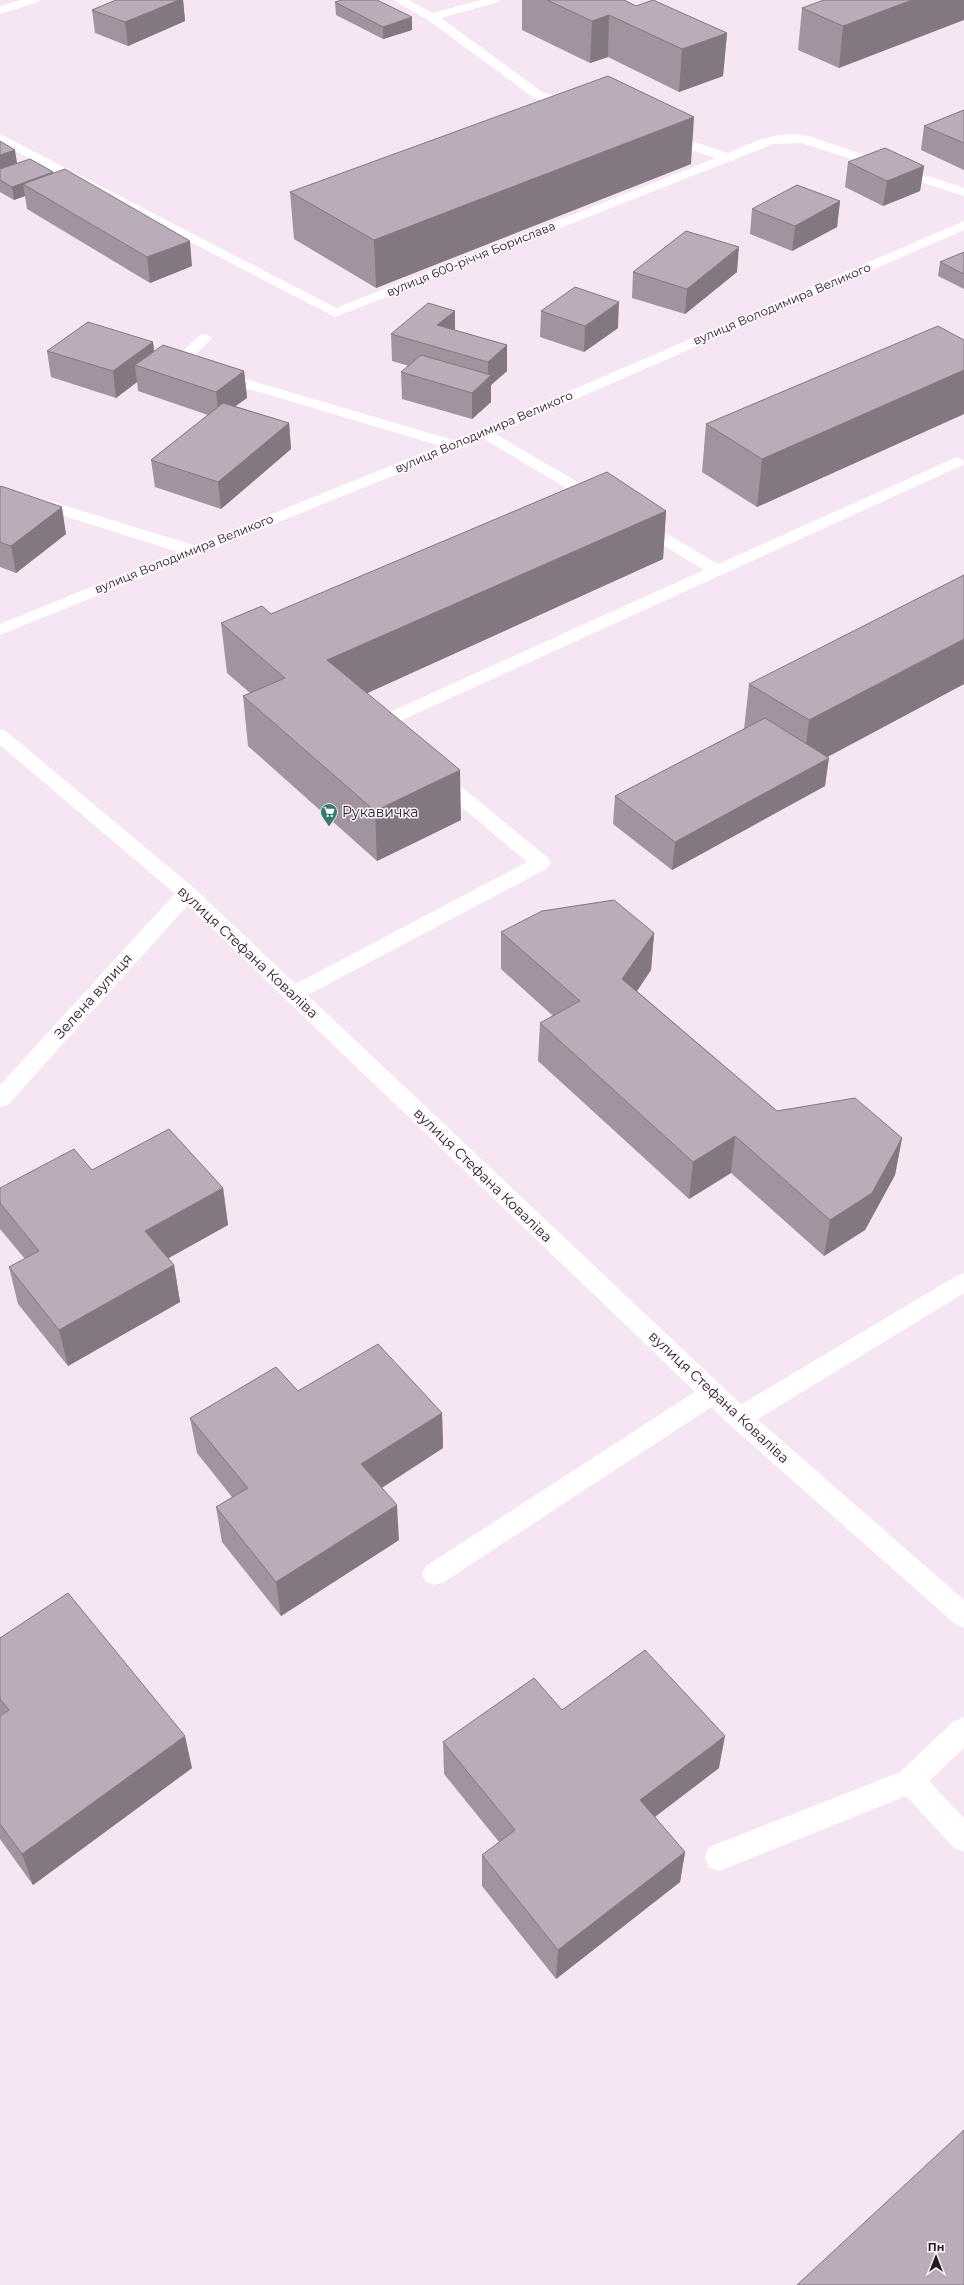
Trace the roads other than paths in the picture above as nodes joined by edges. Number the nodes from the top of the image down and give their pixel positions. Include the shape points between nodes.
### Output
1 (34, 0) edge
2 (400, 0) edge
3 (494, 0) edge
4 (0, 10) edge
5 (432, 17) junction
6 (589, 112) edge
7 (656, 134) edge
8 (0, 138) edge
9 (729, 158) junction
10 (964, 192) edge
11 (964, 225) edge
12 (205, 338) dead end
13 (485, 433) junction
14 (454, 445) junction
15 (957, 462) dead end
16 (0, 491) edge
17 (191, 550) junction
18 (716, 570) junction
19 (0, 630) edge
20 (0, 735) edge
21 (395, 740) edge
22 (425, 766) edge
23 (187, 893) junction
24 (293, 994) junction
25 (0, 1099) edge
26 (964, 1282) edge
27 (712, 1393) junction
28 (739, 1418) junction
29 (435, 1574) dead end
30 (964, 1616) edge
31 (964, 1730) edge
32 (910, 1781) junction
33 (964, 1838) edge
34 (719, 1857) dead end

1 - 4 street
2 - 5 street
3 - 5 street
5 - 6 street via 538,95
7 - 9 street
8 - 9 street, вулиця 600-річчя Борислава via 335,313
9 - 10 street, вулиця 600-річчя Борислава via 766,140 784,137 803,139
11 - 13 street, вулиця Володимира Великого
12 - 14 street via 189,352 190,364 217,375
13 - 14 street, вулиця Володимира Великого
13 - 18 street
14 - 17 street, вулиця Володимира Великого
15 - 18 street
16 - 17 street
17 - 19 street, вулиця Володимира Великого
18 - 21 street via 376,725
20 - 23 street, вулиця Стефана Коваліва
22 - 24 street via 541,863
23 - 24 street, вулиця Стефана Коваліва
23 - 25 street, Зелена вулиця
24 - 27 street, вулиця Стефана Коваліва
26 - 28 street
27 - 28 street, вулиця Стефана Коваліва
27 - 29 street
28 - 30 street, вулиця Стефана Коваліва
31 - 32 street
32 - 33 street
32 - 34 street

